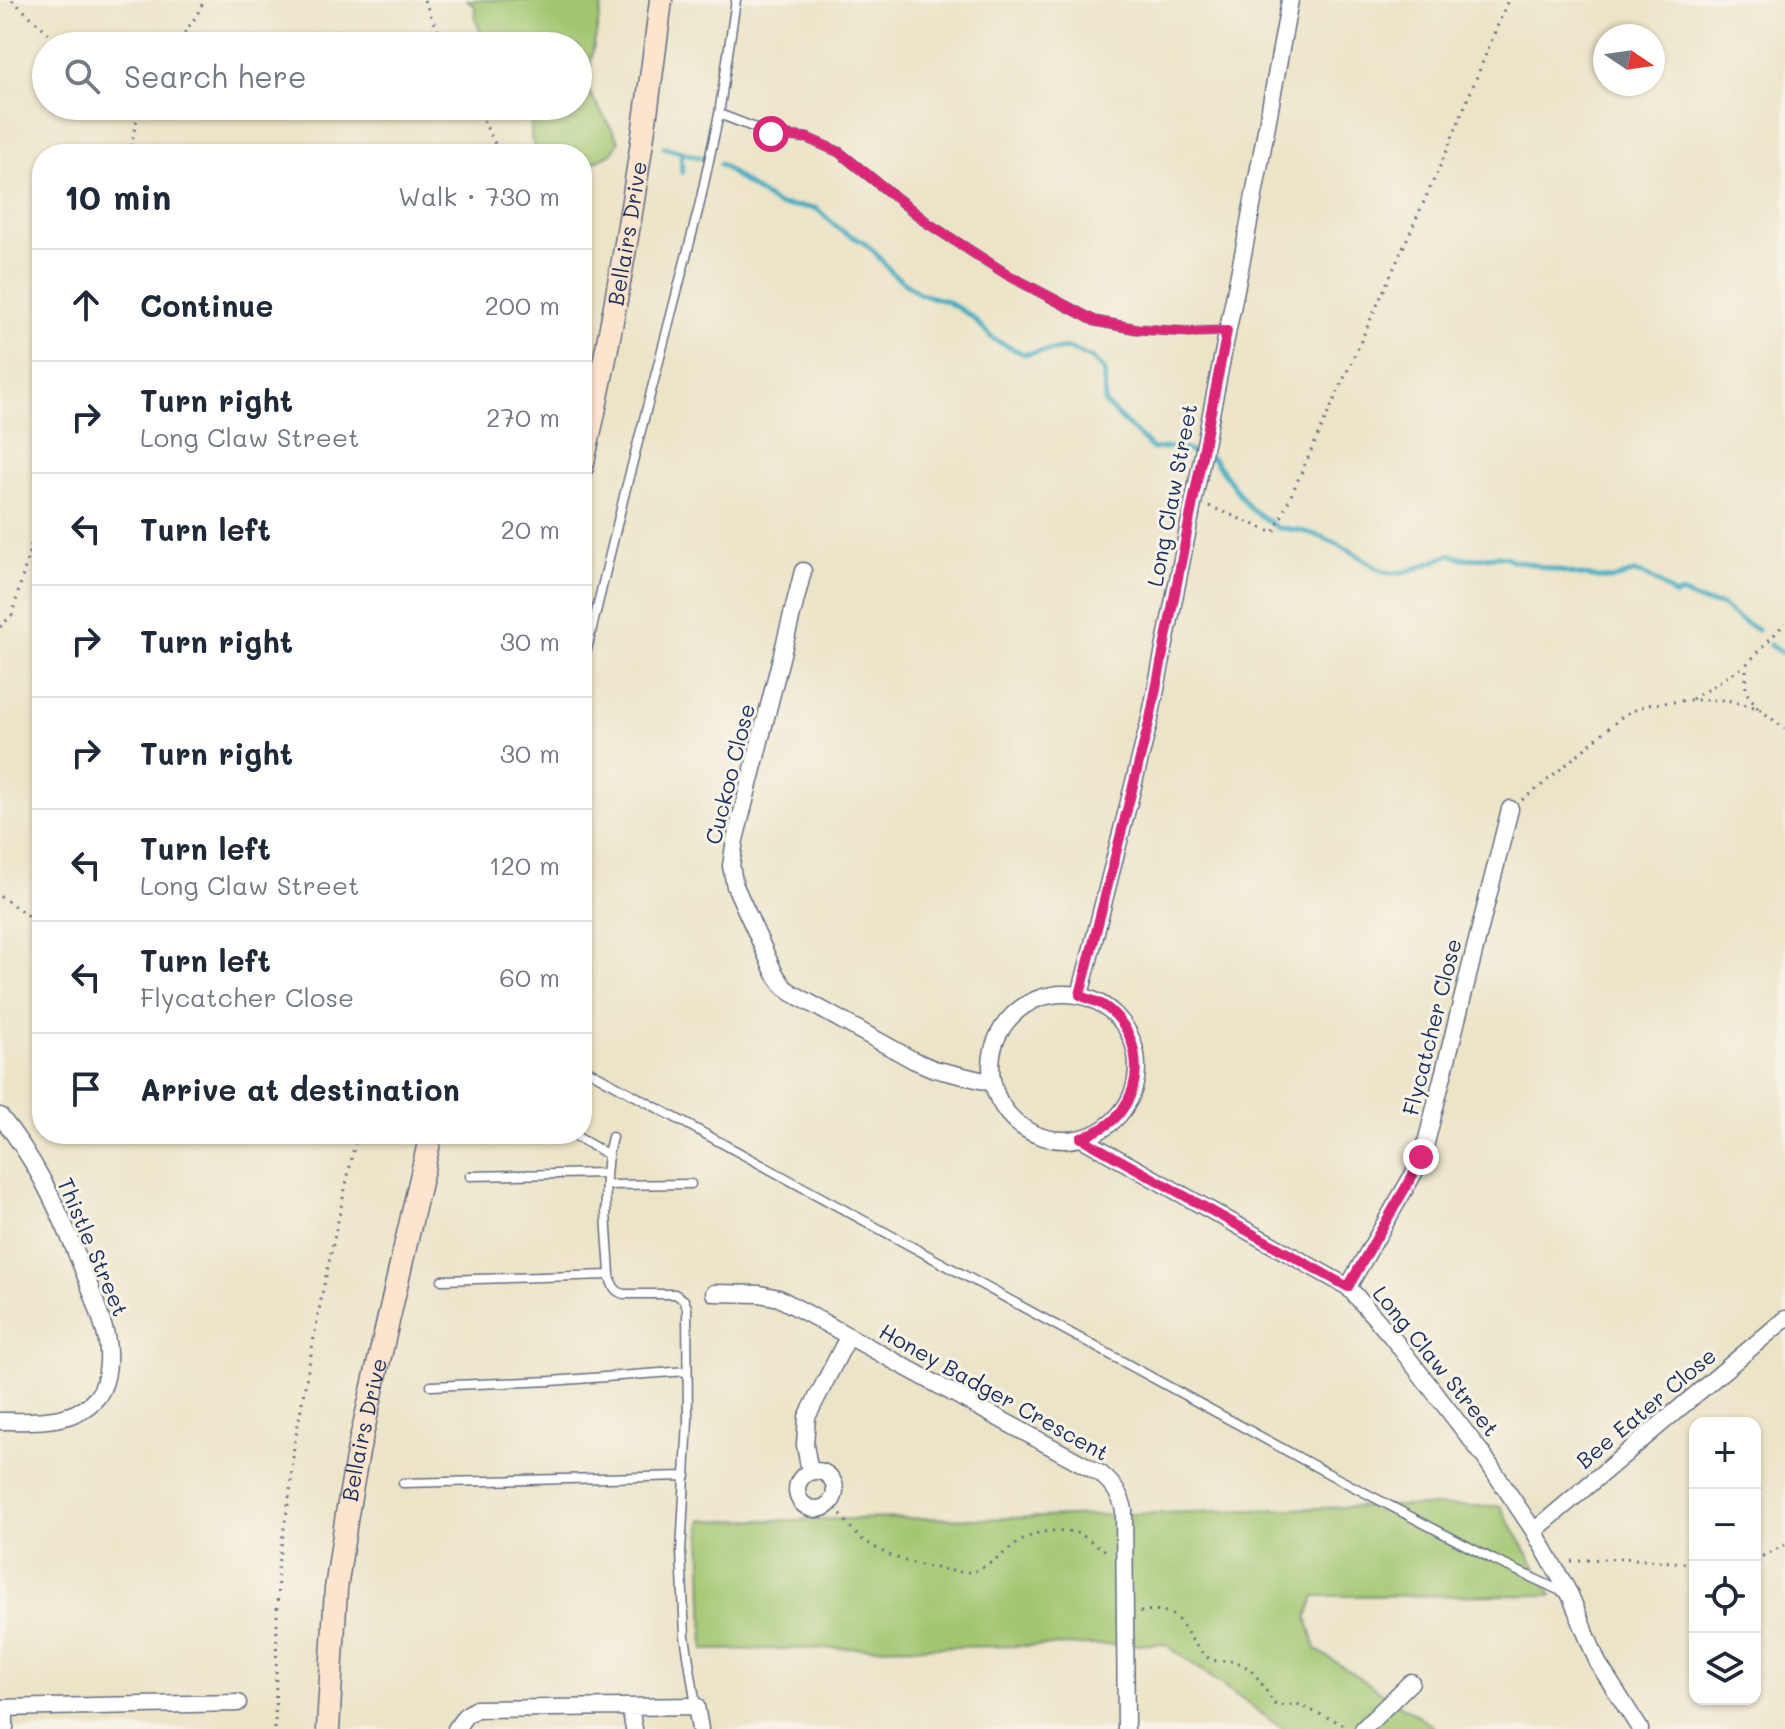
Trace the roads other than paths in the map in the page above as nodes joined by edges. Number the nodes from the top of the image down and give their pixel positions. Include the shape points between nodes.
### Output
1 (661, 0) edge
2 (736, 0) edge
3 (1290, 0) edge
4 (719, 114) junction
5 (1227, 331) junction
6 (592, 420) edge
7 (803, 571) dead end
8 (592, 629) edge
9 (1510, 809) road end
10 (1080, 995) junction
11 (592, 1072) edge
12 (993, 1083) junction
13 (0, 1116) edge
14 (612, 1137) dead end
15 (1081, 1138) junction
16 (429, 1144) edge
17 (590, 1144) edge
18 (607, 1154) junction
19 (605, 1173) junction
20 (470, 1176) dead end
21 (691, 1184) dead end
22 (606, 1185) junction
23 (610, 1275) junction
24 (442, 1280) dead end
25 (1348, 1287) junction
26 (714, 1293) dead end
27 (1785, 1319) edge
28 (848, 1337) junction
29 (687, 1371) junction
30 (431, 1386) dead end
31 (0, 1421) edge
32 (810, 1472) junction
33 (686, 1476) junction
34 (403, 1483) dead end
35 (1534, 1531) junction
36 (1570, 1595) junction
37 (1411, 1682) dead end
38 (238, 1703) dead end
39 (696, 1706) junction
40 (3, 1708) edge
41 (630, 1708) junction
42 (5, 1729) edge
43 (328, 1729) edge
44 (456, 1729) edge
45 (634, 1729) edge
46 (700, 1729) edge
47 (1126, 1729) edge
48 (1363, 1729) edge
49 (1640, 1729) edge

1 - 6 street, Bellairs Drive via 635,188
2 - 4 lane
3 - 5 street, Long Claw Street
4 - 5 lane via 839,152 929,224 1008,275 1095,321 1137,329
4 - 8 lane
5 - 10 street, Long Claw Street via 1150,719
7 - 12 street, Cuckoo Close via 735,840 735,886 784,987 923,1065
9 - 25 street, Flycatcher Close via 1425,1147
10 - 12 street via 1055,994 1012,1015 991,1059
10 - 15 street via 1120,1021 1137,1066 1133,1090 1121,1112
11 - 36 lane via 1331,1475
12 - 15 street via 999,1102 1026,1129 1043,1137
13 - 31 street, Thistle Street via 62,1217 107,1347 104,1385 80,1411 52,1420
14 - 18 lane
15 - 25 street, Long Claw Street
16 - 43 street, Bellairs Drive via 347,1514 336,1589
17 - 18 lane
18 - 19 lane
19 - 20 lane
19 - 22 lane
21 - 22 lane
22 - 23 lane
23 - 24 lane
23 - 29 lane via 620,1293 675,1294 684,1300
25 - 35 street, Long Claw Street via 1483,1455
26 - 28 street, Honey Badger Crescent via 779,1298
27 - 35 street, Bee Eater Close
28 - 32 street via 807,1417
28 - 47 street, Honey Badger Crescent via 1105,1478 1117,1490 1123,1504
29 - 30 lane
29 - 33 lane
32 - 32 street via 800,1480 797,1493 803,1504 821,1509 835,1491 822,1472
33 - 34 lane
33 - 39 lane via 681,1562
35 - 36 street, Long Claw Street
36 - 49 street, Long Claw Street via 1598,1663
37 - 48 street
38 - 40 street
39 - 41 street
39 - 46 street
40 - 42 street
41 - 44 street via 476,1709
41 - 45 street

